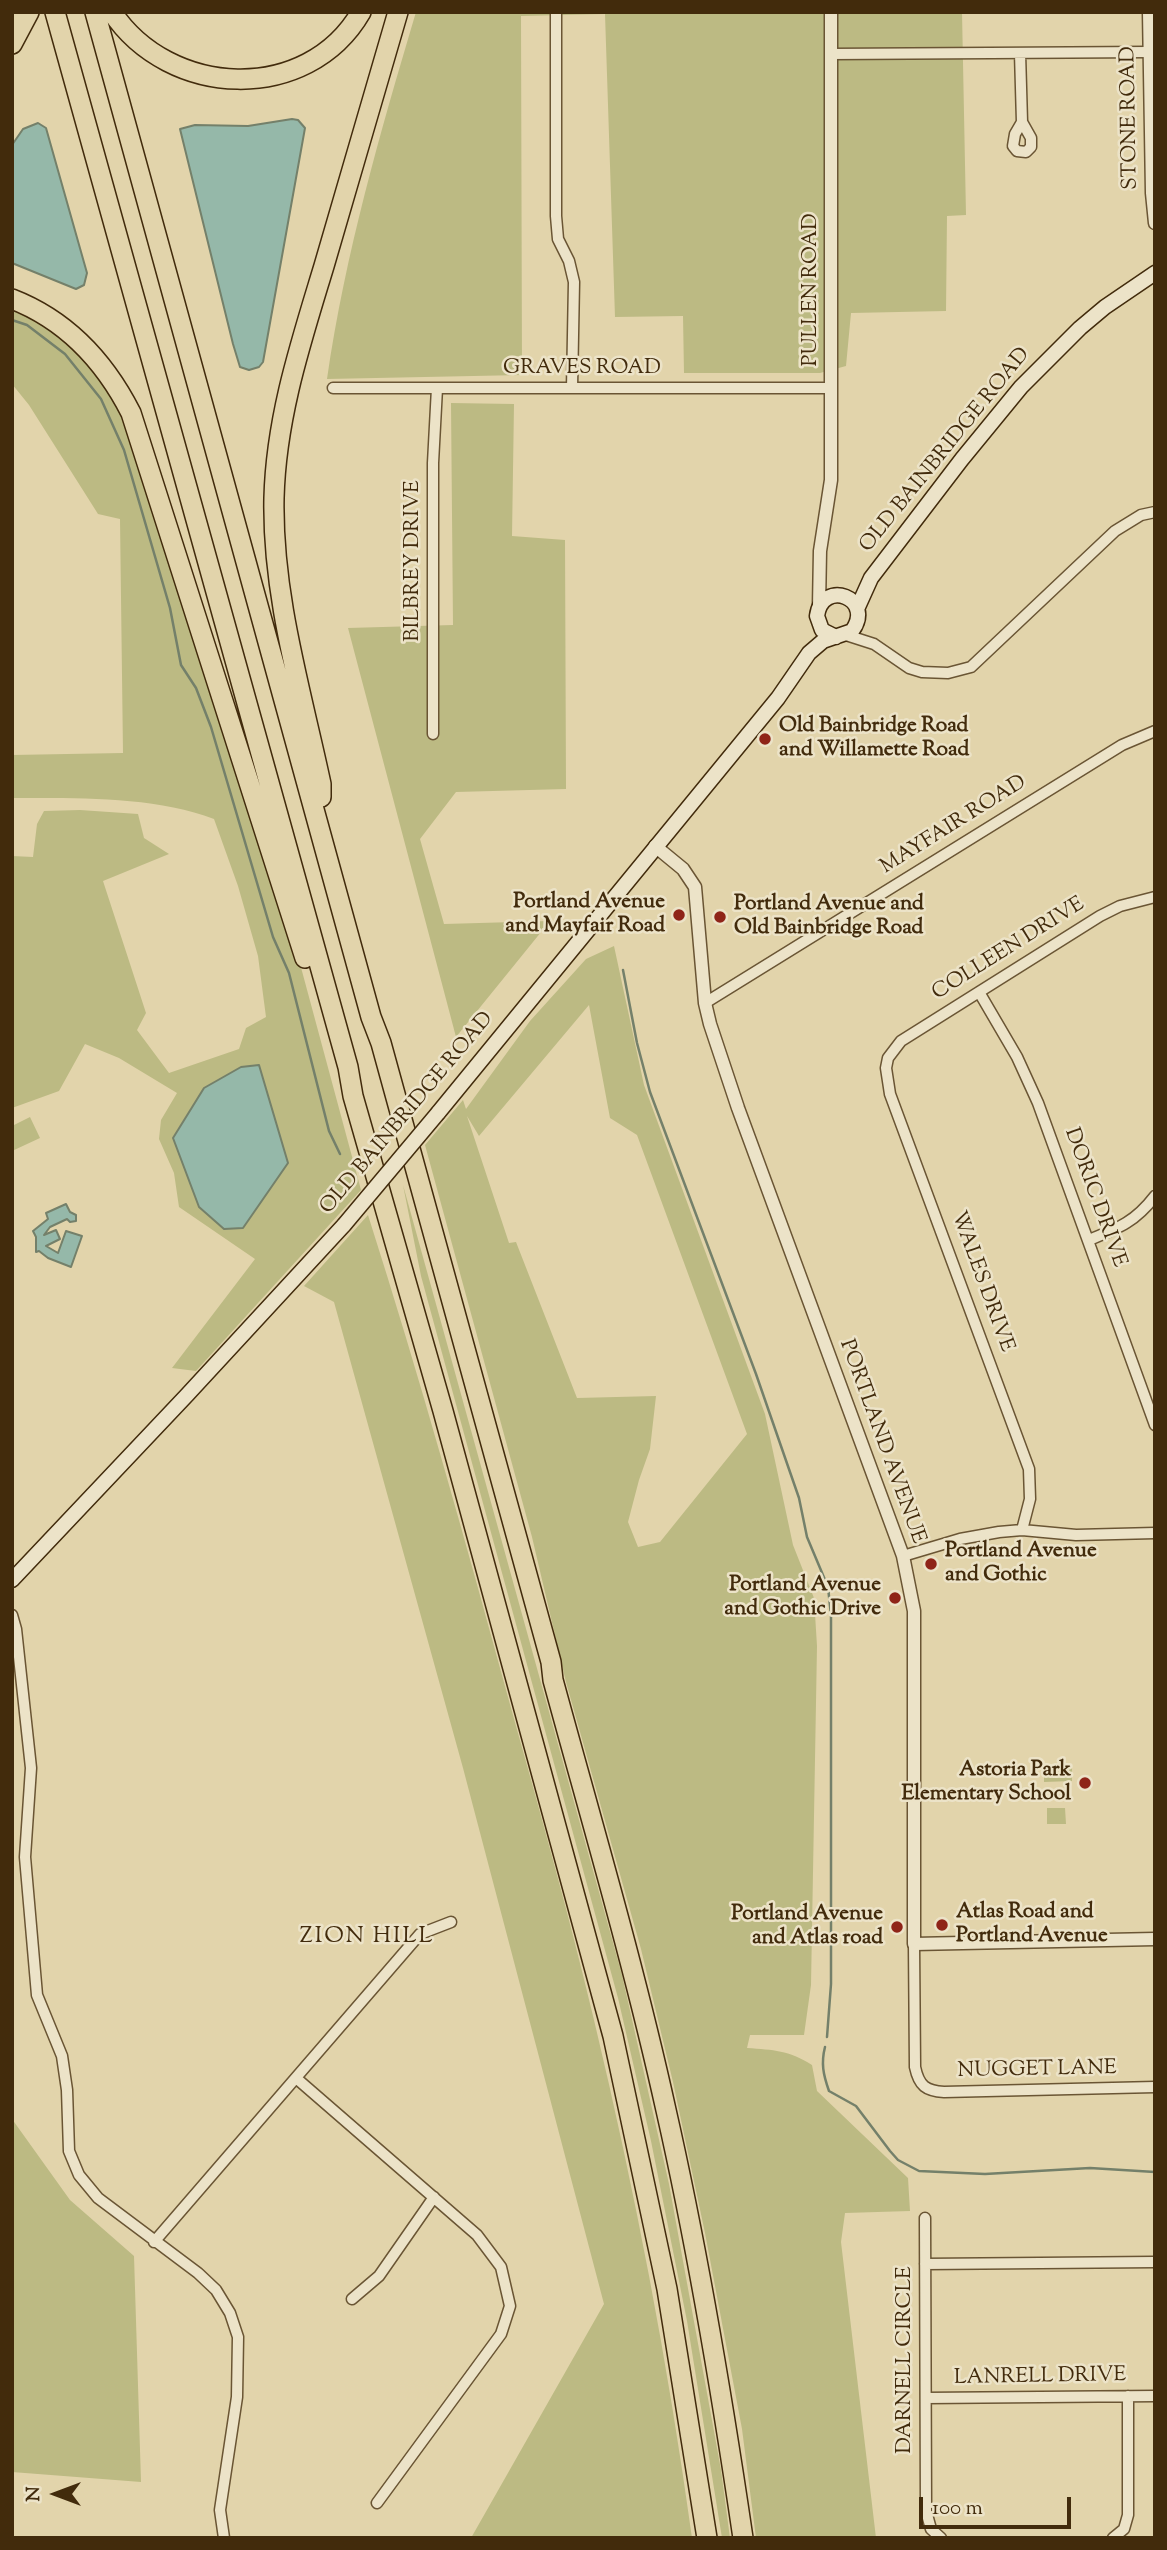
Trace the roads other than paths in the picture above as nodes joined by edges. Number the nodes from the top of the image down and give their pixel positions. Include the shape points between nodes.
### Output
1 (55, 12) edge
2 (95, 12) edge
3 (113, 12) edge
4 (361, 12) edge
5 (398, 12) edge
6 (556, 12) edge
7 (831, 12) edge
8 (1149, 12) edge
9 (1149, 52) junction
10 (1020, 53) junction
11 (831, 54) junction
12 (1022, 122) dead end
13 (1155, 223) edge
14 (1155, 273) edge
15 (12, 299) edge
16 (333, 388) dead end
17 (437, 388) junction
18 (572, 388) junction
19 (831, 388) junction
20 (1155, 512) edge
21 (819, 566) junction
22 (871, 578) junction
23 (840, 595) junction
24 (819, 606) junction
25 (858, 614) junction
26 (819, 626) junction
27 (841, 636) junction
28 (874, 644) junction
29 (809, 653) junction
30 (1155, 731) edge
31 (433, 734) dead end
32 (324, 844) junction
33 (655, 846) junction
34 (1155, 897) edge
35 (979, 992) junction
36 (705, 1003) junction
37 (892, 1051) joint
38 (353, 1096) junction
39 (1155, 1196) edge
40 (1089, 1240) junction
41 (1155, 1425) edge
42 (1023, 1530) junction
43 (1155, 1533) edge
44 (903, 1556) junction
45 (12, 1580) edge
46 (12, 1615) edge
47 (451, 1922) dead end
48 (1155, 1939) edge
49 (914, 1944) junction
50 (296, 2078) junction
51 (922, 2085) joint
52 (1155, 2087) edge
53 (434, 2197) junction
54 (925, 2218) dead end
55 (154, 2242) junction
56 (1155, 2262) edge
57 (925, 2263) junction
58 (352, 2299) dead end
59 (1128, 2396) junction
60 (1155, 2396) edge
61 (926, 2398) junction
62 (377, 2503) dead end
63 (224, 2538) edge
64 (707, 2538) edge
65 (743, 2538) edge
66 (942, 2538) edge
67 (1113, 2538) edge

1 - 38 highway via 242,678
2 - 32 highway
3 - 4 highway via 142,46 164,61 229,80 274,76 318,57
5 - 32 highway via 289,385 276,456 280,592 321,784
6 - 18 street via 556,216 558,239 574,282
7 - 11 street, PULLEN ROAD
8 - 9 street, STONE ROAD
9 - 10 street
9 - 13 street, STONE ROAD
10 - 11 street
10 - 12 street
11 - 19 street, PULLEN ROAD
14 - 22 main road, OLD BAINBRIDGE ROAD via 1105,307 1050,356 998,414
15 - 38 highway via 84,345 131,413 298,932 337,1069
16 - 17 street, GRAVES ROAD
17 - 18 street, GRAVES ROAD
17 - 31 street, BILBREY DRIVE
18 - 19 street, GRAVES ROAD
19 - 21 street, PULLEN ROAD via 830,497
20 - 28 street via 1115,531 971,667 922,673
21 - 23 street via 822,579
21 - 24 street, PULLEN ROAD
22 - 23 main road, OLD BAINBRIDGE ROAD
22 - 25 main road, OLD BAINBRIDGE ROAD
23 - 24 main road via 826,598
23 - 25 main road via 852,601
24 - 26 main road
25 - 27 main road via 852,631
25 - 28 street
26 - 27 main road
26 - 29 main road, OLD BAINBRIDGE ROAD
27 - 28 street
27 - 29 main road, OLD BAINBRIDGE ROAD via 823,641
29 - 33 main road, OLD BAINBRIDGE ROAD via 778,698
30 - 36 street, MAYFAIR ROAD via 1122,745
32 - 65 highway via 623,1935 666,2111
33 - 36 street, PORTLAND AVENUE via 683,869 695,887
33 - 45 main road, OLD BAINBRIDGE ROAD, bridge via 344,1225
34 - 35 street, COLLEEN DRIVE via 1100,916
35 - 37 street, COLLEEN DRIVE
35 - 40 street, DORIC DRIVE via 1038,1103
36 - 44 street, PORTLAND AVENUE via 738,1108
37 - 42 street, WALES DRIVE via 886,1068 890,1094 1029,1469 1030,1499
38 - 64 highway via 613,2036 667,2289
39 - 40 street via 1132,1221
40 - 41 street, DORIC DRIVE
42 - 43 street via 1076,1535
42 - 44 street via 960,1539
44 - 49 street, PORTLAND AVENUE via 914,1611
46 - 55 street via 31,1768 25,1857 37,1995 62,2056 69,2151 79,2175 98,2198
47 - 50 street via 420,1934
48 - 49 street
49 - 51 street, PORTLAND AVENUE via 915,2067
50 - 53 street
50 - 55 street
51 - 52 street, NUGGET LANE via 944,2092
53 - 58 street via 379,2276
53 - 62 street via 477,2235 500,2267 510,2306 501,2334
54 - 57 street, DARNELL CIRCLE
55 - 63 street via 216,2290 237,2337 237,2397 220,2510
56 - 57 street
57 - 61 street, DARNELL CIRCLE
59 - 60 street, LANRELL DRIVE
59 - 61 street, LANRELL DRIVE
59 - 67 street via 1128,2515 1124,2529
61 - 66 street, DARNELL CIRCLE via 927,2522

